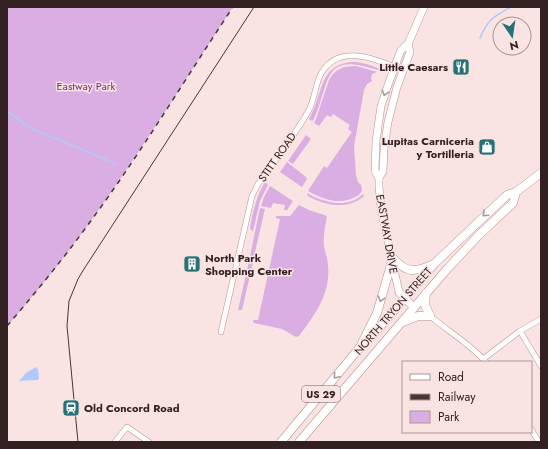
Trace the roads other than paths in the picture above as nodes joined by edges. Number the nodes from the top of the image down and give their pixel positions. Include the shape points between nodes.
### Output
1 (424, 7) edge
2 (408, 44) junction
3 (395, 66) junction
4 (403, 70) junction
5 (541, 173) edge
6 (379, 178) junction
7 (516, 192) junction
8 (391, 258) junction
9 (435, 263) junction
10 (426, 293) junction
11 (404, 298) junction
12 (414, 308) junction
13 (430, 316) junction
14 (541, 319) edge
15 (400, 324) junction
16 (520, 331) junction
17 (221, 332) dead end
18 (361, 346) junction
19 (485, 360) edge
20 (541, 366) edge
21 (298, 422) junction
22 (532, 431) edge
23 (115, 442) edge
24 (149, 442) edge
25 (281, 442) edge
26 (287, 442) edge
27 (300, 442) edge
28 (538, 442) edge

1 - 2 main road, EASTWAY DRIVE
2 - 3 main road, EASTWAY DRIVE via 401,50
2 - 4 main road, EASTWAY DRIVE via 410,52
3 - 4 street, STITT ROAD
3 -> 6 main road, EASTWAY DRIVE via 381,106 375,171
3 - 17 street, STITT ROAD via 351,55 334,60 322,72 309,110 252,196
4 - 6 main road, EASTWAY DRIVE via 388,122 383,171
5 - 7 main road, NORTH TRYON STREET / US 29
6 - 8 main road, EASTWAY DRIVE via 381,207
7 -> 9 main road, NORTH TRYON STREET / US 29 via 507,195
7 - 10 main road, NORTH TRYON STREET / US 29 via 513,203 459,255
8 - 9 main road via 401,267 412,270
8 - 11 main road, EASTWAY DRIVE via 398,288
8 -> 18 main road via 377,313
9 - 11 main road, NORTH TRYON STREET / US 29
10 - 12 main road, NORTH TRYON STREET / US 29
10 - 13 main road via 425,305
11 - 12 main road, EASTWAY DRIVE
11 - 18 main road, NORTH TRYON STREET / US 29
12 - 15 main road, NORTH TRYON STREET / US 29
13 - 15 main road via 418,316
13 - 19 street
14 - 16 street
15 - 27 main road, NORTH TRYON STREET / US 29
16 - 19 street
16 - 20 street
18 -> 21 main road, NORTH TRYON STREET / US 29
21 - 25 main road, NORTH TRYON STREET / US 29
21 - 26 main road
22 - 28 street
23 - 24 street via 127,428

